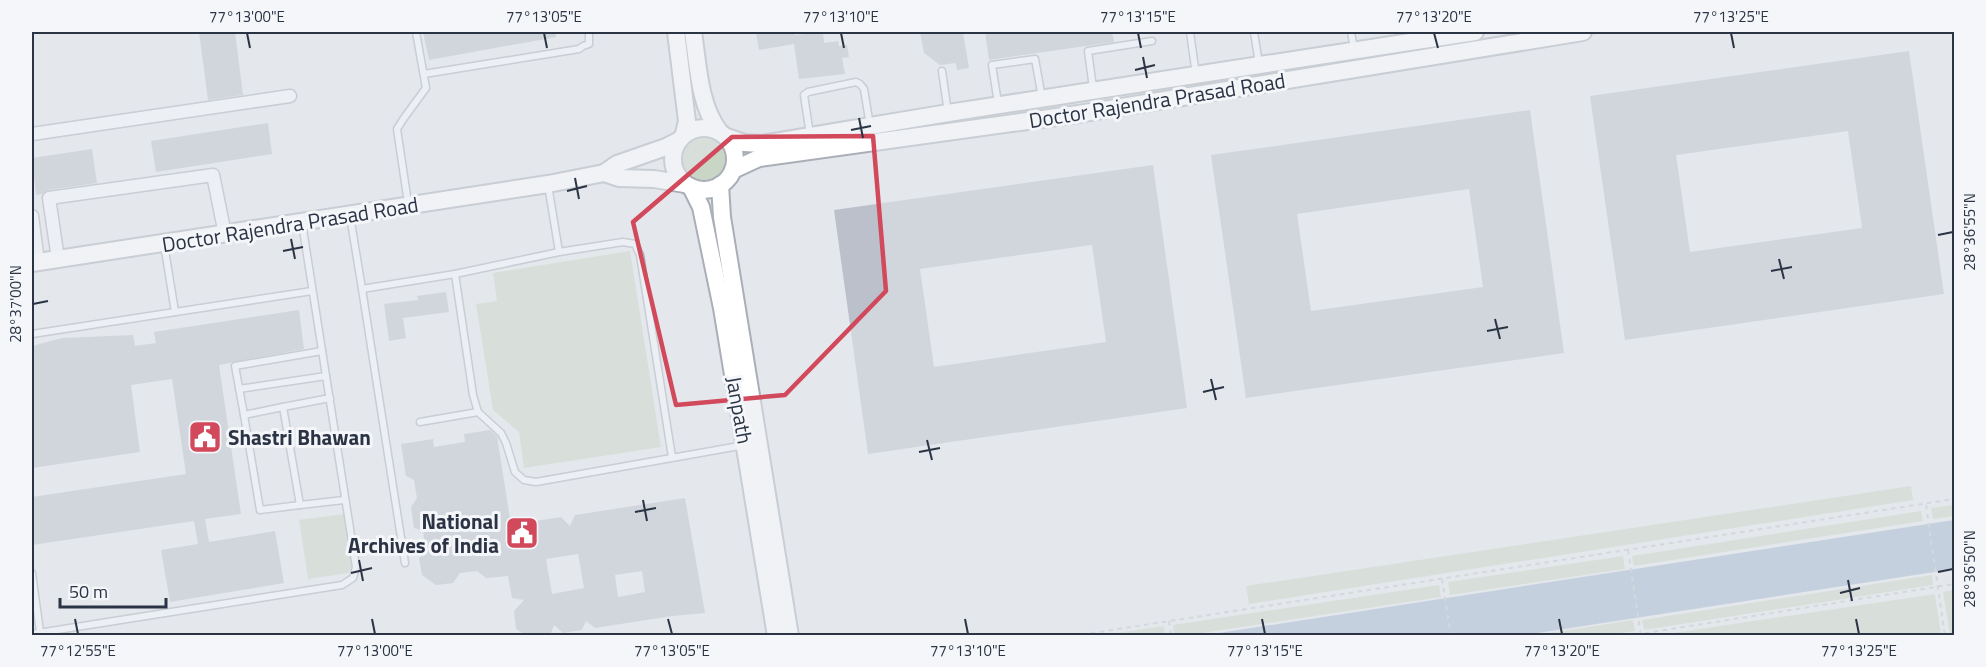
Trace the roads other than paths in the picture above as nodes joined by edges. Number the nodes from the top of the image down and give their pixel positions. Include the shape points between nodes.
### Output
1 (416, 32) edge
2 (589, 32) edge
3 (676, 32) edge
4 (693, 32) edge
5 (1190, 32) edge
6 (1254, 32) edge
7 (1351, 32) edge
8 (1475, 32) edge
9 (1583, 32) edge
10 (1443, 34) edge
11 (1550, 34) edge
12 (1152, 41) dead end
13 (1354, 50) junction
14 (1259, 66) junction
15 (942, 71) dead end
16 (424, 74) junction
17 (1196, 76) junction
18 (1094, 92) junction
19 (290, 96) dead end
20 (1043, 99) junction
21 (998, 106) junction
22 (948, 113) junction
23 (870, 126) junction
24 (32, 134) edge
25 (723, 134) junction
26 (810, 136) junction
27 (681, 137) junction
28 (733, 170) junction
29 (604, 173) junction
30 (548, 184) junction
31 (720, 185) junction
32 (688, 186) junction
33 (408, 206) junction
34 (350, 215) junction
35 (32, 216) edge
36 (302, 223) junction
37 (225, 234) junction
38 (164, 243) junction
39 (559, 252) junction
40 (58, 259) junction
41 (35, 263) edge
42 (455, 274) junction
43 (362, 289) junction
44 (312, 291) junction
45 (175, 312) junction
46 (32, 334) edge
47 (322, 351) junction
48 (326, 376) junction
49 (239, 390) junction
50 (330, 398) junction
51 (283, 407) junction
52 (478, 412) junction
53 (244, 415) junction
54 (420, 422) dead end
55 (746, 445) junction
56 (672, 457) junction
57 (344, 500) junction
58 (300, 505) junction
59 (763, 511) junction
60 (405, 563) dead end
61 (32, 573) edge
62 (33, 595) edge
63 (40, 632) junction
64 (32, 634) edge
65 (776, 636) edge
66 (790, 636) edge

1 - 16 lane
2 - 16 lane via 590,44 579,49
3 - 27 main road via 687,121
4 - 25 main road via 706,105
5 - 17 lane
6 - 14 lane
7 - 13 lane
8 - 10 main road, Doctor Rajendra Prasad Road
9 - 11 main road, Doctor Rajendra Prasad Road
10 - 13 main road, Doctor Rajendra Prasad Road
11 - 28 main road, Doctor Rajendra Prasad Road via 1078,114 759,158
12 - 18 lane via 1088,51
13 - 14 main road, Doctor Rajendra Prasad Road
14 - 17 main road, Doctor Rajendra Prasad Road
15 - 22 lane
16 - 33 lane via 426,88 397,129
17 - 18 main road, Doctor Rajendra Prasad Road
18 - 20 main road, Doctor Rajendra Prasad Road
19 - 24 street
20 - 21 main road, Doctor Rajendra Prasad Road
20 - 21 lane via 1035,59 992,65
21 - 22 main road, Doctor Rajendra Prasad Road
22 - 23 main road, Doctor Rajendra Prasad Road
23 - 26 main road, Doctor Rajendra Prasad Road
23 - 26 lane via 864,89 856,82 804,95
25 - 26 main road, Doctor Rajendra Prasad Road via 744,143 762,144
25 - 27 main road via 701,127
25 - 28 main road via 735,153
27 - 29 main road via 666,147 616,164
27 - 32 main road via 672,159 674,169
28 - 31 main road
29 - 30 main road, Doctor Rajendra Prasad Road
29 - 32 main road
30 - 33 main road, Doctor Rajendra Prasad Road
30 - 39 lane
31 - 32 main road via 706,190
31 - 59 main road, Janpath
32 - 55 main road, Janpath via 701,207
33 - 34 main road, Doctor Rajendra Prasad Road
34 - 36 main road, Doctor Rajendra Prasad Road
34 - 43 lane
35 - 41 street
36 - 37 main road, Doctor Rajendra Prasad Road
36 - 44 lane
37 - 38 main road, Doctor Rajendra Prasad Road
37 - 40 street via 213,175 49,198
38 - 40 main road, Doctor Rajendra Prasad Road
38 - 45 lane
39 - 42 lane
39 - 56 lane via 623,242 635,244 640,255
40 - 41 main road, Doctor Rajendra Prasad Road
42 - 43 lane
42 - 52 lane
43 - 60 lane
44 - 45 lane
44 - 47 lane
45 - 46 lane
47 - 48 lane
47 - 49 lane via 235,366
48 - 49 lane
48 - 50 lane
49 - 53 lane
50 - 51 lane
50 - 57 lane
51 - 53 lane
51 - 58 lane
52 - 54 lane
52 - 56 lane via 501,433 515,472 524,480 536,482
53 - 58 lane via 260,510
55 - 56 lane
55 - 59 main road, Janpath
57 - 58 lane
57 - 63 lane via 356,567 353,578 342,585
59 - 65 main road, Janpath
59 - 66 main road, Janpath
61 - 62 lane
62 - 63 lane
63 - 64 lane

